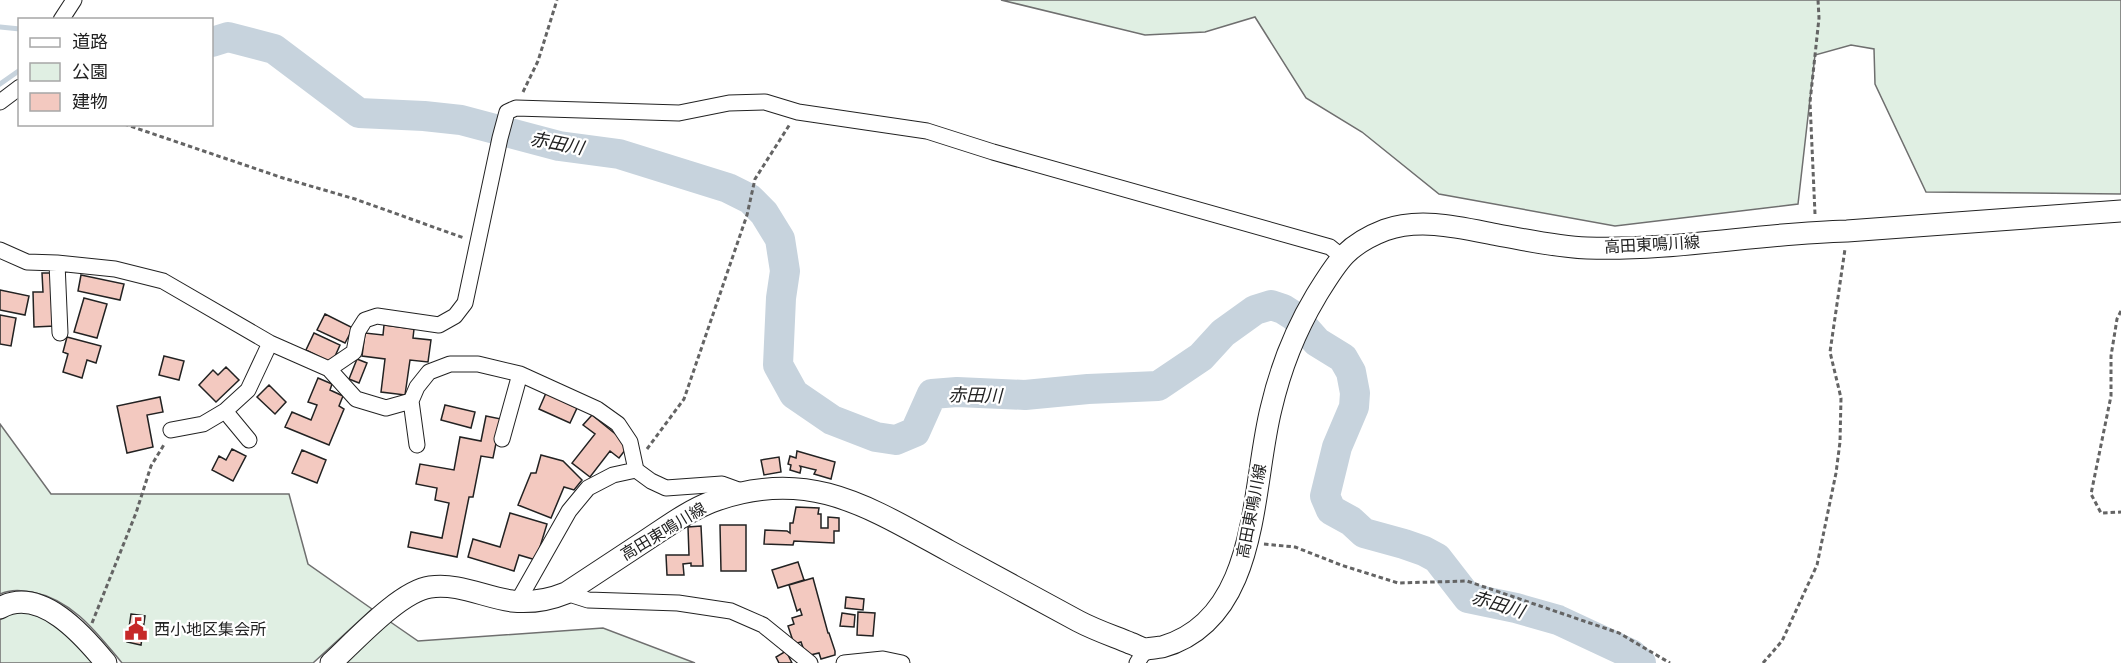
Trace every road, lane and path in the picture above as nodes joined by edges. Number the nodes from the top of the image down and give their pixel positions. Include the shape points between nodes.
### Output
1 (74, 0) edge
2 (557, 0) edge
3 (1818, 0) edge
4 (62, 18) edge
5 (18, 88) edge
6 (0, 102) edge
7 (512, 110) junction
8 (798, 112) junction
9 (130, 126) edge
10 (2121, 211) edge
11 (1847, 231) junction
12 (1817, 232) junction
13 (477, 243) junction
14 (3, 254) edge
15 (1341, 256) junction
16 (57, 263) junction
17 (2121, 311) edge
18 (60, 333) dead end
19 (270, 343) junction
20 (329, 369) junction
21 (519, 374) junction
22 (411, 401) junction
23 (225, 411) junction
24 (171, 430) joint
25 (502, 439) dead end
26 (249, 440) dead end
27 (417, 445) dead end
28 (636, 470) junction
29 (744, 492) junction
30 (2121, 512) edge
31 (1246, 542) junction
32 (566, 593) junction
33 (518, 601) junction
34 (0, 608) edge
35 (86, 638) junction
36 (1141, 656) edge
37 (106, 663) edge
38 (332, 663) edge
39 (810, 663) edge
40 (844, 663) edge
41 (902, 663) edge
42 (1670, 663) edge
43 (1763, 663) edge

1 - 4 street
2 - 7 path via 538,60
3 - 12 path via 1810,102
5 - 6 street
7 - 8 street via 680,113 729,103 765,102
7 - 13 street via 500,138
8 - 15 street via 927,131 1330,247
8 - 28 path via 755,179 747,214 684,399 658,432
9 - 13 path
10 - 11 main road, 高田東鳴川線
11 - 12 main road, 高田東鳴川線
11 - 43 path via 1830,352 1841,398 1836,473 1817,566 1782,641
12 - 15 main road, 高田東鳴川線 via 1587,248 1431,224 1388,229
13 - 20 street via 465,303 455,316 439,325 377,316 365,320 358,331 354,352
14 - 16 street via 27,262
15 - 31 main road, 高田東鳴川線 via 1309,308 1280,376
16 - 18 street
16 - 19 street via 115,269 164,281
17 - 30 path via 2110,356 2111,396 2091,494 2101,513
19 - 20 street
19 - 23 street via 248,390
20 - 22 street via 356,399 386,408
21 - 22 street via 478,364 450,364 429,372
21 - 25 street
21 - 28 street via 597,409 618,424 630,442
22 - 27 street
23 - 24 street via 203,424
23 - 26 street
24 - 35 path via 152,466
28 - 29 street via 666,488 722,484
28 - 33 street via 614,475 588,488 569,511
29 - 32 main road, 高田東鳴川線 via 682,516
29 - 36 main road, 高田東鳴川線 via 788,488 818,491 872,508
31 - 36 main road, 高田東鳴川線 via 1227,597 1213,617 1179,640
31 - 42 path via 1295,547 1398,583 1467,581 1619,633
32 - 33 main road, 高田東鳴川線 via 550,600
32 - 39 street via 588,600 678,603 731,611 763,625
33 - 38 main road, 高田東鳴川線 via 463,588 428,587 391,608
34 - 35 main road via 8,603 42,607 68,621
35 - 37 main road
40 - 41 street via 883,659

